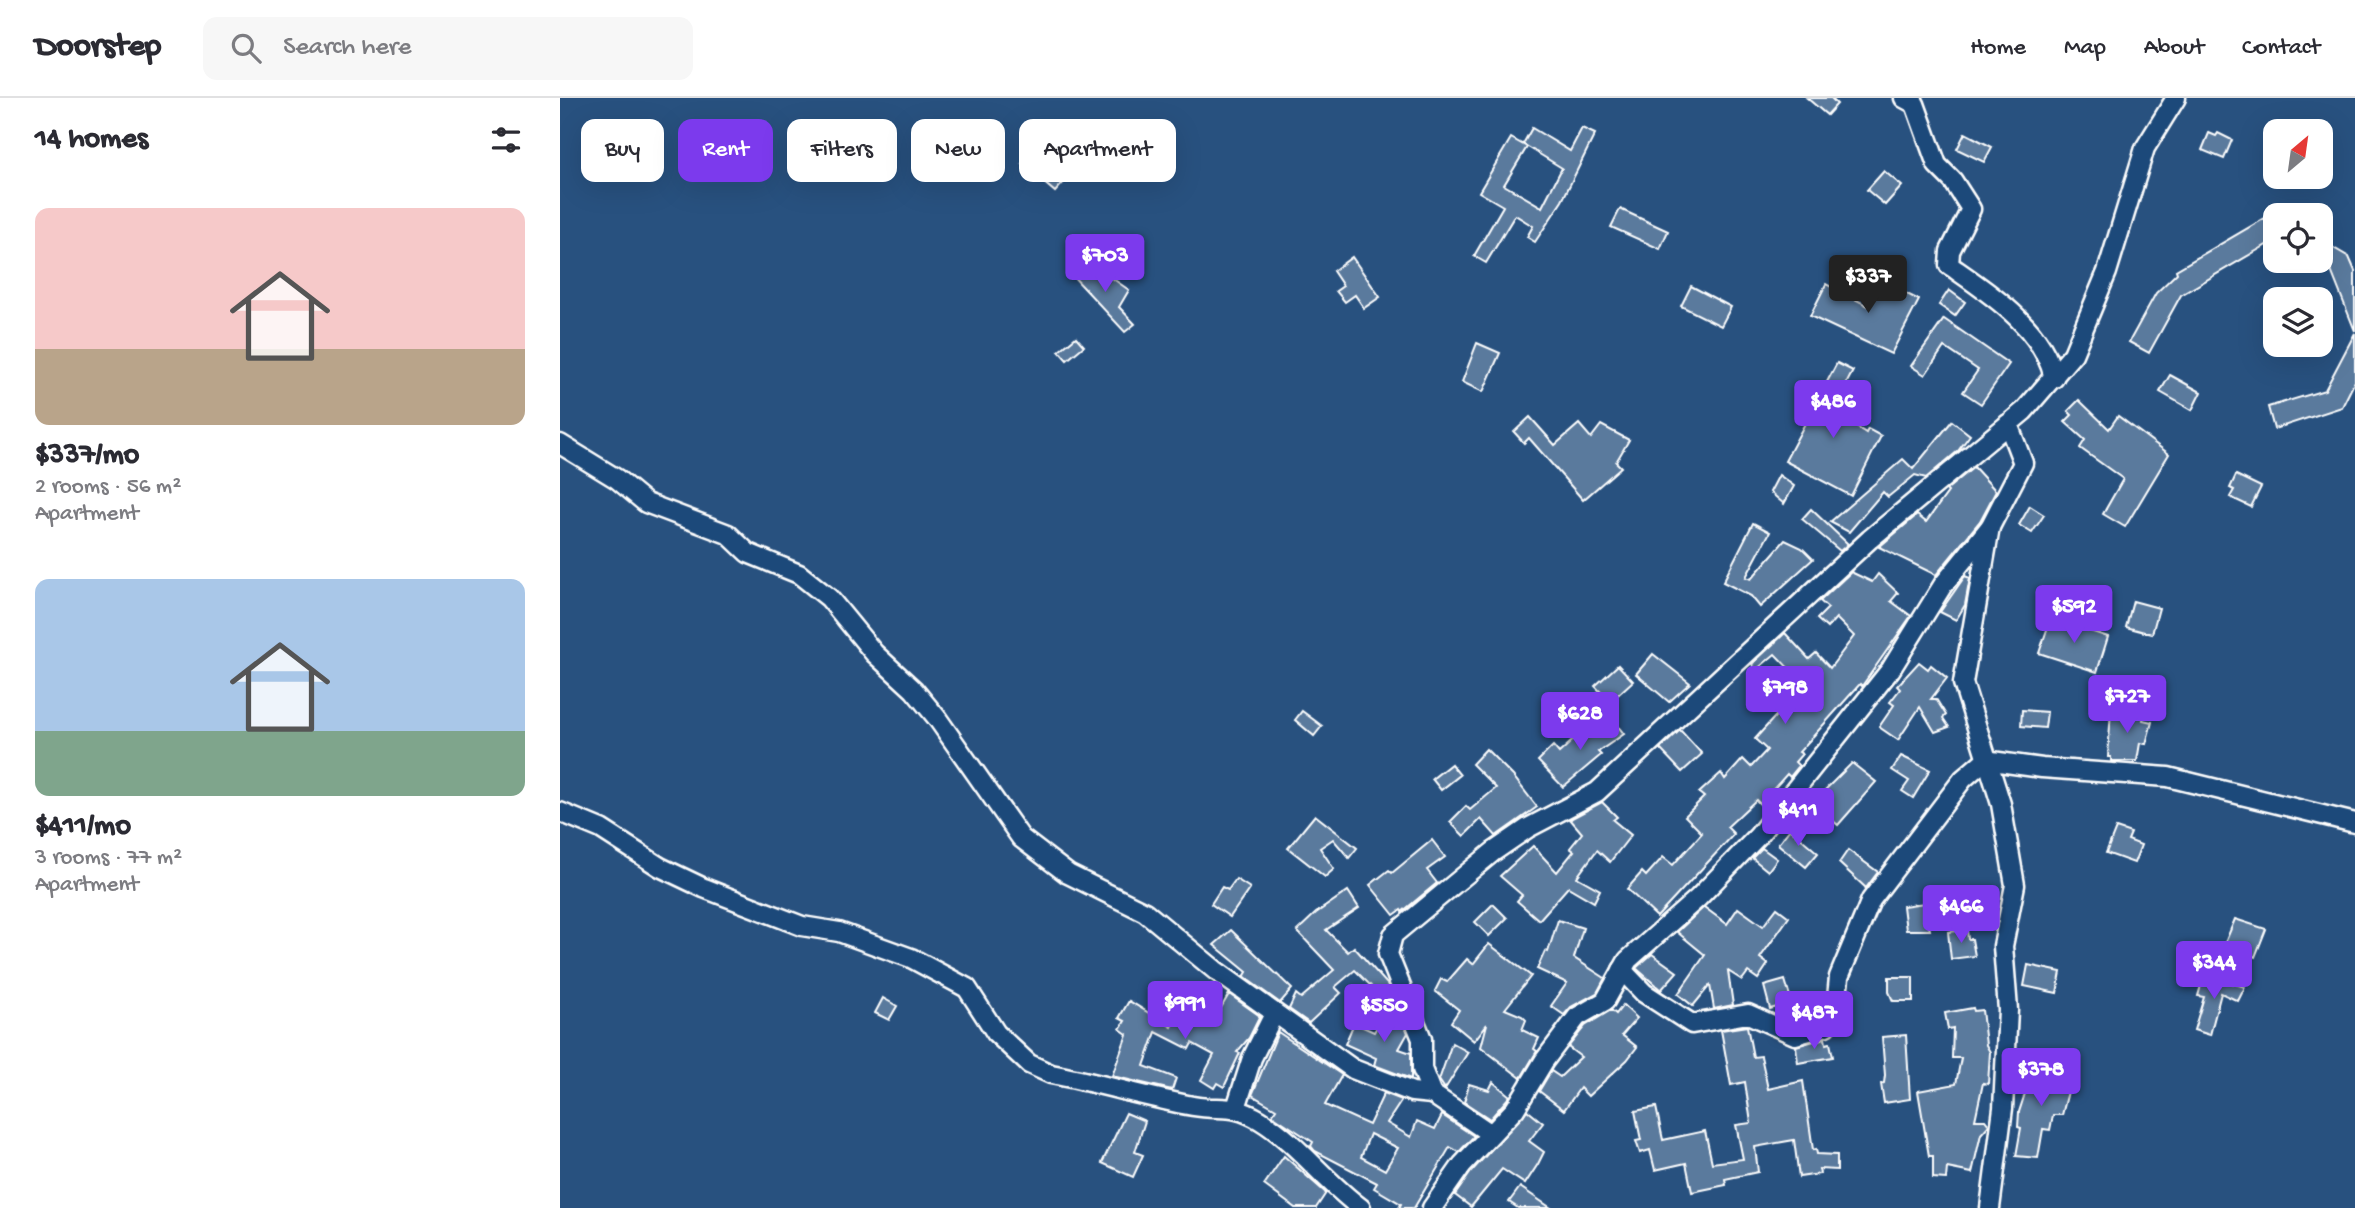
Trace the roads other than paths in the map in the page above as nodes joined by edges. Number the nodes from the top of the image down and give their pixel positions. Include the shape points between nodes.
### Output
1 (1904, 98) edge
2 (2176, 98) edge
3 (2054, 378) junction
4 (2008, 424) junction
5 (560, 444) edge
6 (1990, 527) junction
7 (1985, 760) junction
8 (560, 812) edge
9 (2355, 823) edge
10 (1622, 970) junction
11 (1274, 1014) junction
12 (1432, 1094) junction
13 (1236, 1108) junction
14 (1491, 1134) junction
15 (1361, 1208) edge
16 (1432, 1208) edge
17 (1990, 1208) edge

1 - 3 street via 1915,104 1937,165 1970,209 1950,251 1949,265 2010,312 2041,344
2 - 3 street via 2145,148 2107,272 2073,354
3 - 4 street
4 - 6 street via 2023,463
4 - 12 street via 1879,531 1597,792 1493,852 1393,936 1388,954 1422,1040 1422,1069
5 - 11 street via 646,503 728,534 748,553 799,574 829,598 874,653 914,690 1021,838 1068,874 1145,912
6 - 7 street via 1963,683
6 - 10 street via 1943,585 1891,670 1758,836
7 - 9 street via 2168,778
7 - 10 street via 1963,779 1871,900 1839,978 1836,1009 1826,1026 1795,1035 1748,1014 1692,1024 1644,993
7 - 17 street via 2001,804 2015,886 2003,946 2008,1010 2003,1108
8 - 13 street via 601,829 660,867 704,888 802,926 839,932 911,958 967,988 996,1033 1029,1064 1051,1074 1195,1106
10 - 14 street via 1605,1001 1577,1017 1515,1109
11 - 12 street via 1353,1069 1412,1092
11 - 13 street via 1252,1058
12 - 14 street
13 - 15 street via 1287,1138
14 - 16 street

